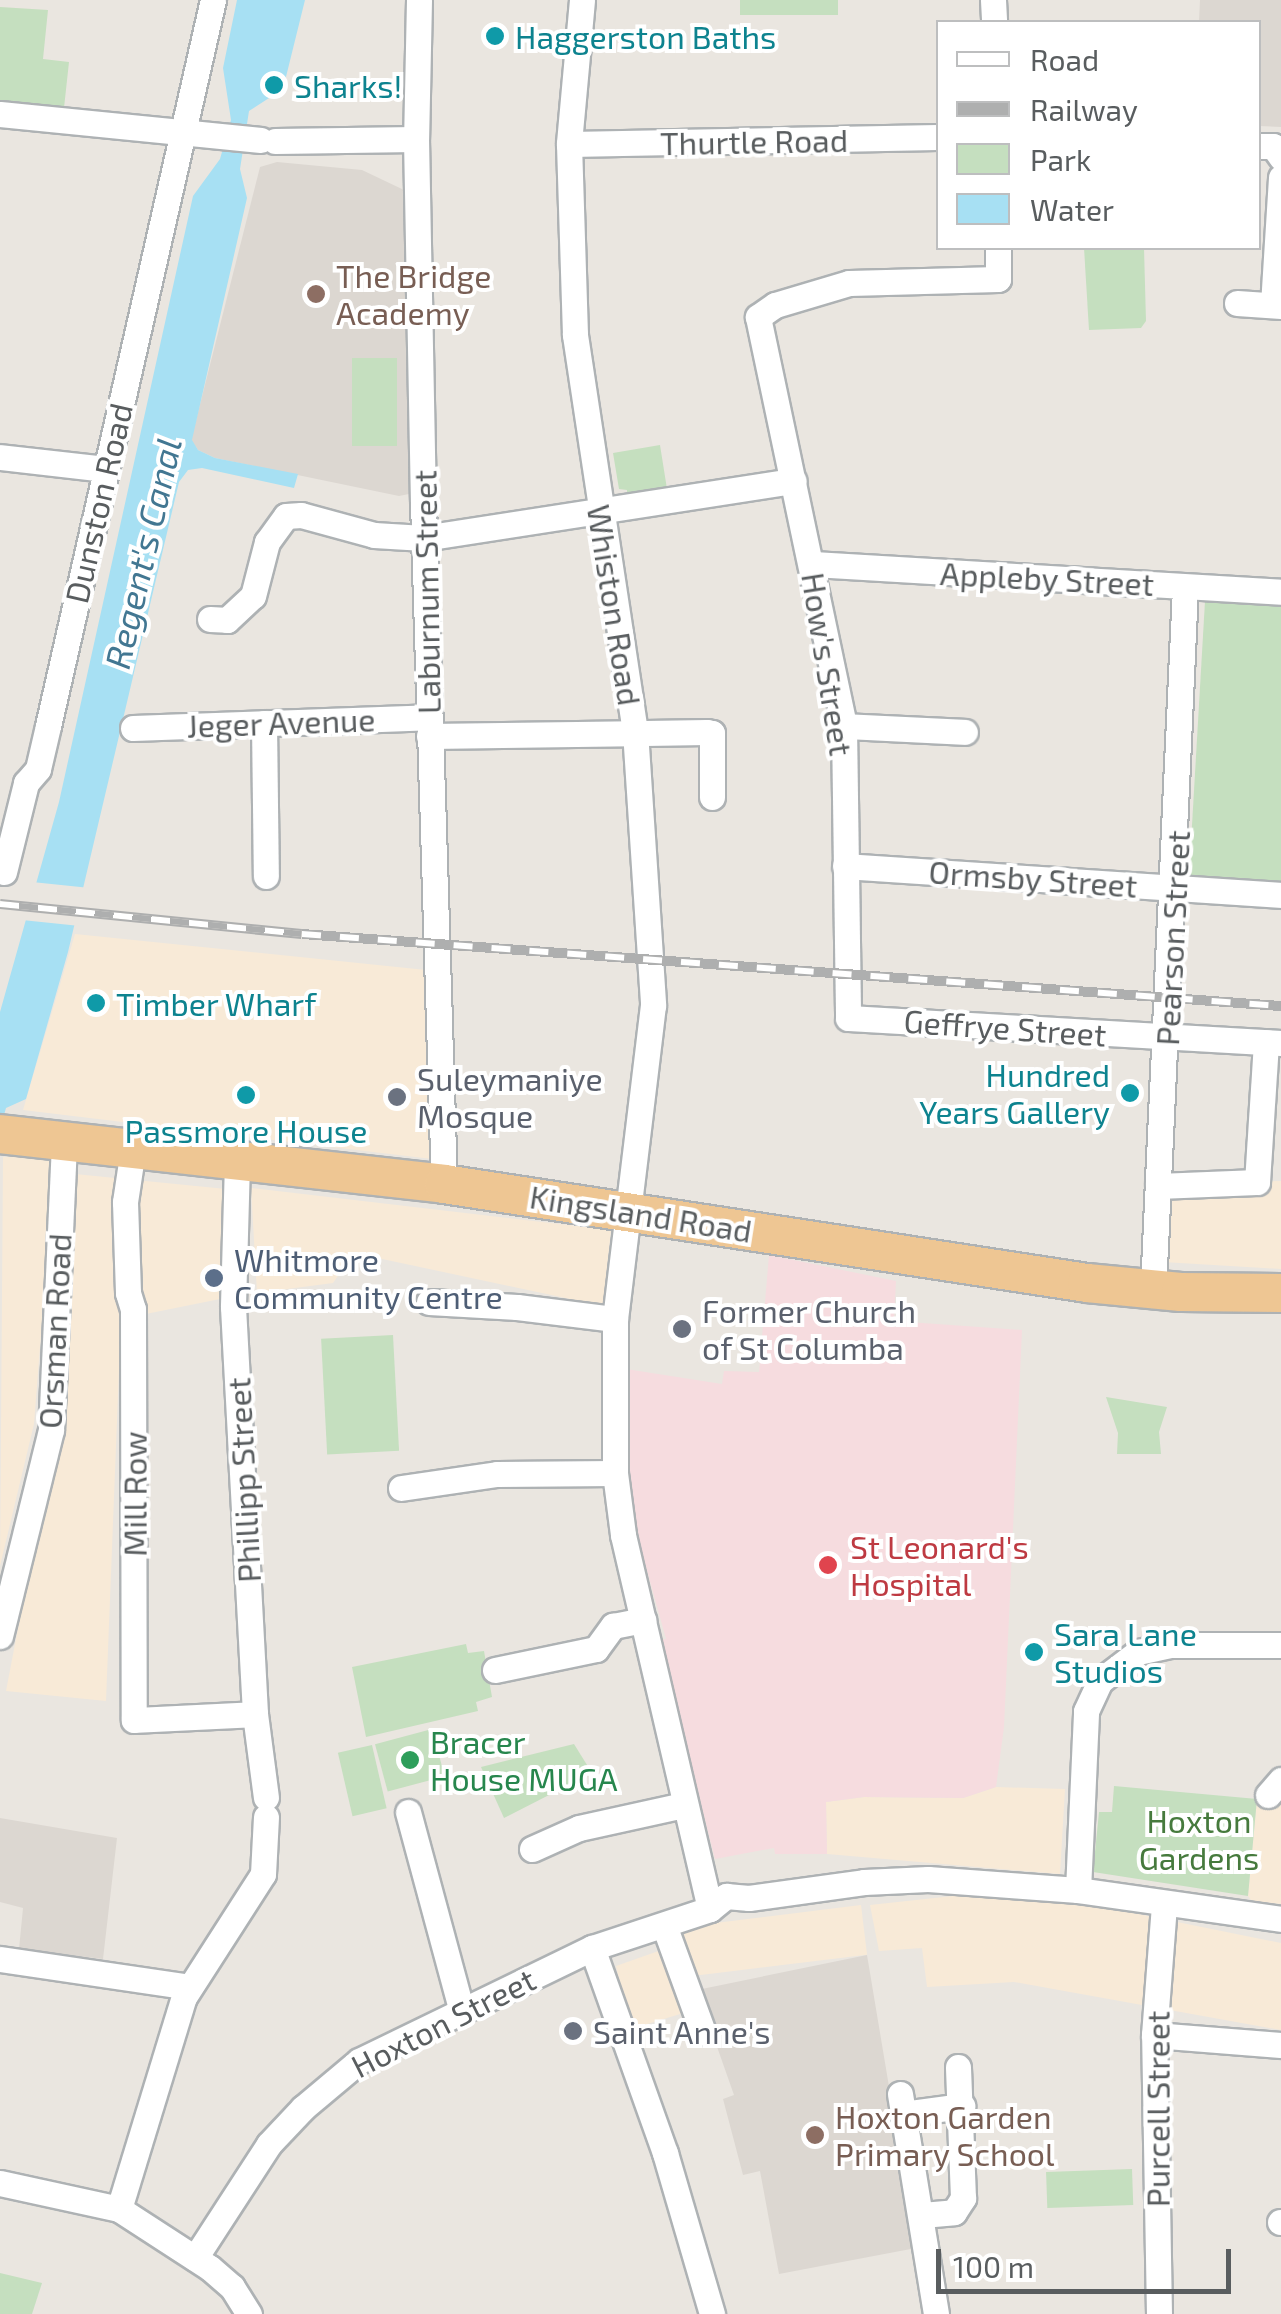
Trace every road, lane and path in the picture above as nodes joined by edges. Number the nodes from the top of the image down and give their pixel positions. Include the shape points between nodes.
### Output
1 (213, 0) edge
2 (419, 0) edge
3 (582, 0) edge
4 (0, 114) edge
5 (185, 131) junction
6 (936, 138) edge
7 (416, 140) junction
8 (569, 144) junction
9 (1261, 146) edge
10 (1281, 157) edge
11 (1281, 177) edge
12 (998, 250) edge
13 (1237, 303) dead end
14 (1277, 305) edge
15 (0, 456) edge
16 (106, 469) junction
17 (794, 480) junction
18 (601, 513) junction
19 (424, 538) junction
20 (813, 564) junction
21 (1185, 586) junction
22 (1281, 592) edge
23 (210, 619) dead end
24 (264, 724) junction
25 (429, 726) junction
26 (844, 726) junction
27 (133, 728) dead end
28 (634, 731) junction
29 (966, 732) dead end
30 (13, 783) edge
31 (712, 797) dead end
32 (845, 866) junction
33 (4, 872) dead end
34 (266, 876) dead end
35 (1174, 887) junction
36 (1281, 895) edge
37 (848, 1018) joint
38 (1168, 1038) junction
39 (1273, 1043) edge
40 (7, 1134) edge
41 (64, 1140) junction
42 (133, 1149) junction
43 (236, 1162) junction
44 (444, 1184) junction
45 (1158, 1186) junction
46 (628, 1210) junction
47 (1154, 1290) junction
48 (1281, 1293) edge
49 (428, 1302) dead end
50 (616, 1320) junction
51 (616, 1473) junction
52 (401, 1488) dead end
53 (642, 1620) junction
54 (0, 1636) edge
55 (1281, 1645) edge
56 (495, 1670) dead end
57 (255, 1714) junction
58 (684, 1804) junction
59 (408, 1812) dead end
60 (532, 1849) dead end
61 (1078, 1890) junction
62 (1164, 1904) junction
63 (710, 1909) junction
64 (1281, 1919) edge
65 (664, 1925) junction
66 (592, 1948) junction
67 (0, 1959) edge
68 (189, 1987) junction
69 (461, 2009) junction
70 (702, 2032) dead end
71 (1154, 2035) junction
72 (1281, 2045) edge
73 (958, 2067) dead end
74 (962, 2106) junction
75 (0, 2183) edge
76 (118, 2209) junction
77 (922, 2215) junction
78 (196, 2258) junction
79 (249, 2314) edge
80 (712, 2314) edge
81 (936, 2314) edge
82 (1159, 2314) edge

1 - 5 street, Dunston Road
2 - 7 street, Laburnum Street
3 - 8 street, Whiston Road
4 - 5 street
5 - 7 street via 268,140
5 - 16 street, Dunston Road
6 - 8 street, Thurtle Road
7 - 19 street, Laburnum Street
8 - 18 street, Whiston Road via 574,335
9 - 10 street via 1273,146
11 - 14 street
12 - 17 street, How's Street via 998,279 849,283 758,317
13 - 14 street
15 - 16 street
16 - 30 street, Dunston Road via 38,769
17 - 18 street
17 - 20 street, How's Street
18 - 19 street via 570,512
18 - 28 street, Whiston Road
19 - 23 street via 374,536 301,514 286,516 267,542 253,596 226,620
19 - 25 street, Laburnum Street
20 - 21 street, Appleby Street
20 - 26 street, How's Street
21 - 22 street, Appleby Street
21 - 35 street, Pearson Street
24 - 25 street, Jeger Avenue
24 - 27 street, Jeger Avenue
24 - 34 street
25 - 28 street, Jeger Avenue
25 - 44 street, Laburnum Street
26 - 29 street
26 - 32 street, How's Street
28 - 31 street, Jeger Avenue via 712,733
28 - 46 street, Whiston Road via 653,1004
30 - 33 street, Dunston Road
32 - 35 street, Ormsby Street
32 - 37 street, How's Street
35 - 36 street, Ormsby Street
35 - 38 street, Pearson Street
37 - 38 street, Geffrye Street
38 - 39 street, Geffrye Street
38 - 45 street, Pearson Street
39 - 45 street via 1257,1182
40 - 41 highway, Kingsland Road
41 - 42 highway, Kingsland Road
41 - 54 street, Orsman Road via 52,1430
42 - 43 highway, Kingsland Road
42 - 57 street, Mill Row via 124,1202 133,1309 134,1720
43 - 44 highway, Kingsland Road
43 - 57 street, Phillipp Street via 233,1307
44 - 46 highway, Kingsland Road
45 - 47 street, Pearson Street
46 - 47 highway, Kingsland Road
46 - 50 street, Whiston Road
47 - 48 highway, Kingsland Road
49 - 50 street
50 - 51 street, Whiston Road
51 - 52 street via 497,1474
51 - 53 street, Whiston Road
53 - 56 street via 613,1626 596,1650
53 - 58 street, Whiston Road
55 - 61 street via 1138,1652 1100,1681 1086,1711
57 - 68 street, Phillipp Street via 266,1807 263,1874
58 - 60 street via 579,1828
58 - 63 street, Whiston Road
59 - 69 street
61 - 62 street, Hoxton Street
61 - 63 street, Hoxton Street via 928,1878 749,1898 733,1894
62 - 64 street, Hoxton Street
62 - 71 street, Purcell Street
63 - 65 street, Hoxton Street
65 - 66 street, Hoxton Street
65 - 70 street
66 - 69 street, Hoxton Street
66 - 80 street
67 - 68 street
68 - 76 street, Phillipp Street
69 - 78 street, Hoxton Street via 358,2061 303,2108 269,2144
71 - 72 street
71 - 82 street, Purcell Street
73 - 74 street
74 - 77 street via 963,2198 954,2212
74 - 77 street via 902,2104
75 - 76 street
76 - 78 street
77 - 81 street
78 - 79 street via 232,2286

